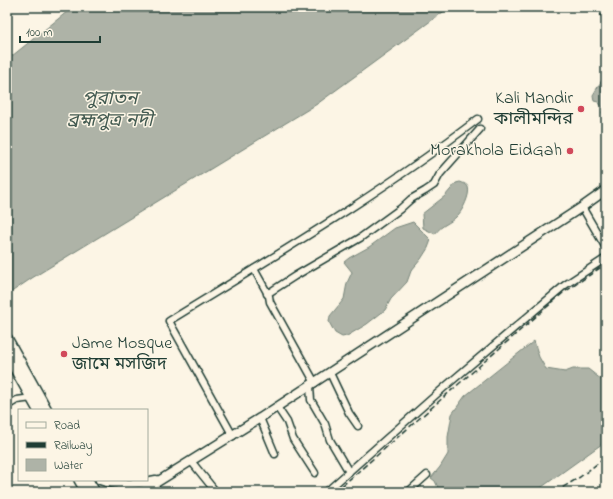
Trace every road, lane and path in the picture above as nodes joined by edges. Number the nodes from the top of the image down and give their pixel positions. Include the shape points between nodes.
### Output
1 (478, 119) dead end
2 (480, 129) dead end
3 (606, 190) edge
4 (582, 207) junction
5 (606, 248) edge
6 (606, 258) edge
7 (254, 269) junction
8 (268, 294) junction
9 (7, 338) edge
10 (7, 354) edge
11 (330, 373) junction
12 (312, 384) junction
13 (33, 396) junction
14 (7, 406) edge
15 (277, 407) junction
16 (38, 409) edge
17 (46, 409) edge
18 (260, 418) junction
19 (358, 426) dead end
20 (232, 436) junction
21 (275, 454) dead end
22 (191, 461) junction
23 (349, 472) junction
24 (315, 473) dead end
25 (427, 475) dead end
26 (163, 479) junction
27 (80, 481) edge
28 (89, 481) edge
29 (104, 481) edge
30 (86, 492) edge
31 (95, 492) edge
32 (141, 492) edge
33 (216, 492) edge
34 (326, 492) edge
35 (408, 492) edge

1 - 7 street via 375,193
2 - 8 street via 440,174 434,185 411,199 360,238
3 - 4 main road
4 - 5 street
4 - 11 main road
6 - 23 street via 565,285
7 - 8 street
7 - 20 street via 169,322
8 - 12 street
9 - 13 main road
10 - 13 main road
11 - 12 main road
11 - 19 street
12 - 15 main road
12 - 23 street via 311,400
13 - 14 street via 17,400
13 - 16 main road
13 - 17 main road
15 - 18 main road
15 - 24 street via 287,422 293,440
18 - 20 main road
18 - 21 street
20 - 22 main road
22 - 26 main road
22 - 33 street
23 - 34 street
25 - 35 street
26 - 29 main road via 128,485
26 - 32 main road
27 - 30 main road
28 - 31 main road

